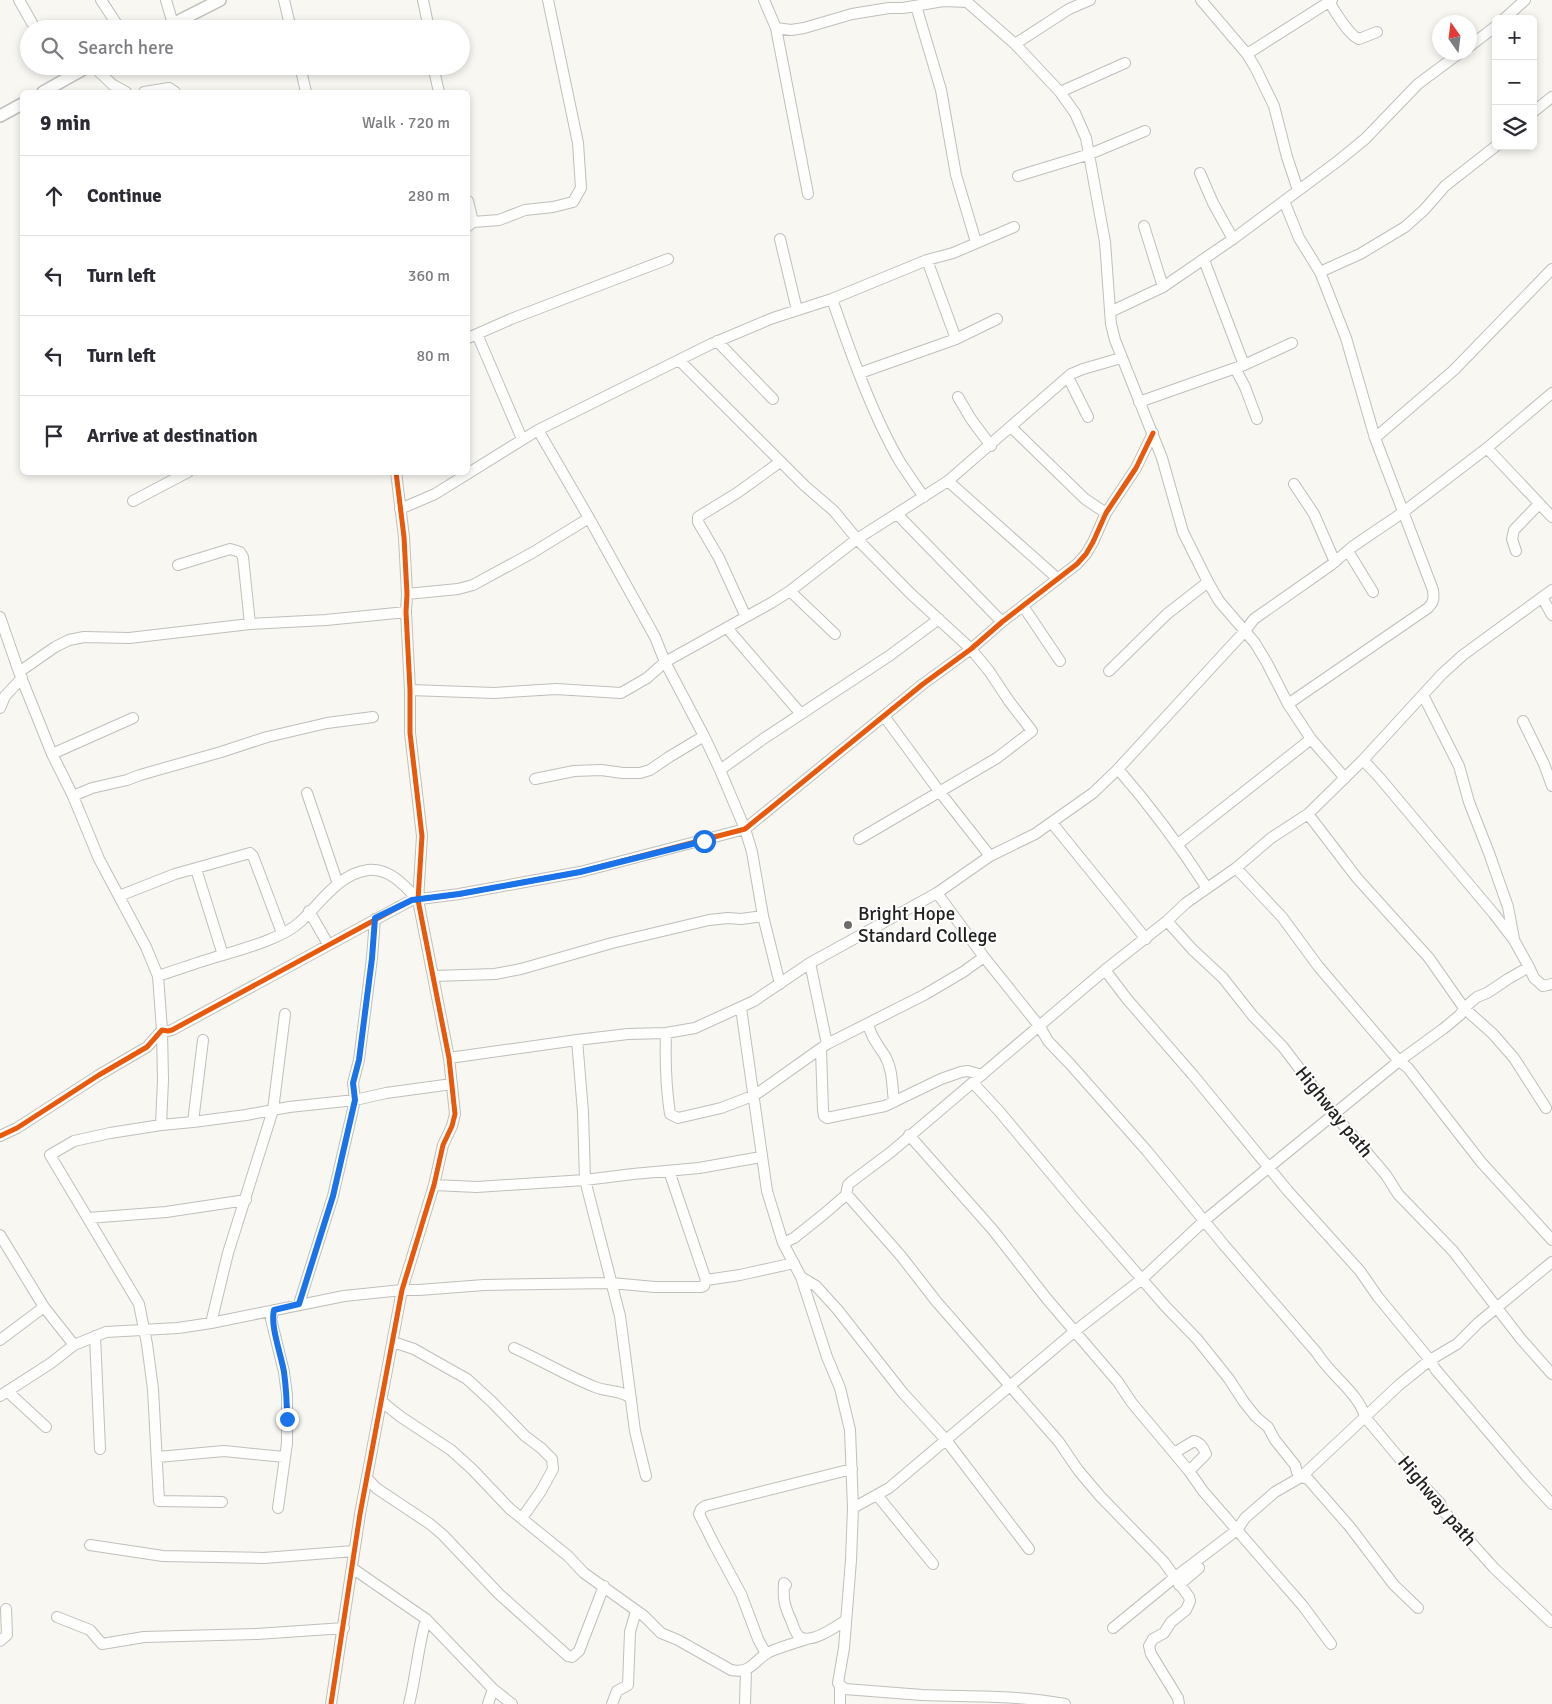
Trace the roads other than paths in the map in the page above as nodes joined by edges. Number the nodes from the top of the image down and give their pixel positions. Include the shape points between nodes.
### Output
1 (19, 0) edge
2 (100, 0) edge
3 (166, 0) edge
4 (220, 0) edge
5 (284, 0) edge
6 (423, 0) edge
7 (548, 0) edge
8 (764, 0) edge
9 (1090, 0) edge
10 (1201, 0) edge
11 (1525, 0) edge
12 (967, 1) edge
13 (1330, 1) edge
14 (916, 6) junction
15 (1508, 15) edge
16 (30, 20) edge
17 (114, 20) edge
18 (168, 20) edge
19 (180, 20) edge
20 (289, 20) edge
21 (427, 20) edge
22 (776, 28) junction
23 (1492, 29) edge
24 (1377, 32) dead end
25 (1477, 41) edge
26 (1015, 44) junction
27 (1247, 54) junction
28 (1450, 60) edge
29 (1125, 63) dead end
30 (74, 75) edge
31 (98, 75) edge
32 (101, 75) edge
33 (302, 75) edge
34 (434, 75) edge
35 (47, 90) edge
36 (109, 90) edge
37 (122, 90) edge
38 (156, 90) edge
39 (172, 90) edge
40 (306, 90) edge
41 (438, 90) edge
42 (1060, 92) junction
43 (1552, 97) edge
44 (20, 105) edge
45 (1537, 109) edge
46 (0, 116) edge
47 (1145, 131) dead end
48 (1492, 149) edge
49 (1090, 154) junction
50 (1200, 173) dead end
51 (1018, 176) dead end
52 (1298, 190) junction
53 (808, 194) dead end
54 (1284, 201) junction
55 (470, 224) edge
56 (1144, 226) dead end
57 (1014, 227) dead end
58 (780, 238) dead end
59 (1233, 239) junction
60 (976, 242) junction
61 (668, 259) dead end
62 (927, 260) junction
63 (1204, 260) junction
64 (1552, 269) edge
65 (1320, 272) junction
66 (1163, 287) junction
67 (832, 299) junction
68 (798, 310) junction
69 (1110, 312) junction
70 (997, 319) dead end
71 (472, 336) edge
72 (956, 339) junction
73 (717, 341) junction
74 (1292, 343) dead end
75 (1121, 358) junction
76 (679, 360) junction
77 (1239, 366) junction
78 (860, 373) junction
79 (1068, 377) junction
80 (958, 397) dead end
81 (1551, 398) edge
82 (773, 399) dead end
83 (1139, 402) junction
84 (1088, 417) dead end
85 (1257, 418) dead end
86 (1011, 427) junction
87 (538, 430) junction
88 (1153, 433) junction
89 (1375, 438) junction
90 (522, 439) junction
91 (991, 446) junction
92 (1487, 448) junction
93 (780, 462) junction
94 (470, 472) edge
95 (182, 475) edge
96 (396, 475) edge
97 (465, 475) edge
98 (948, 481) junction
99 (1294, 484) dead end
100 (924, 497) junction
101 (134, 501) dead end
102 (1539, 504) junction
103 (400, 508) junction
104 (1402, 513) junction
105 (897, 514) junction
106 (1106, 514) junction
107 (589, 518) junction
108 (1552, 518) edge
109 (857, 538) junction
110 (1348, 551) junction
111 (1516, 551) dead end
112 (1335, 562) junction
113 (178, 565) dead end
114 (1058, 579) junction
115 (1208, 582) junction
116 (1552, 590) edge
117 (790, 591) junction
118 (1373, 592) dead end
119 (407, 594) junction
120 (1542, 598) junction
121 (1023, 606) junction
122 (406, 612) junction
123 (1552, 615) edge
124 (0, 617) edge
125 (746, 617) junction
126 (940, 619) junction
127 (1002, 622) junction
128 (250, 624) junction
129 (727, 628) junction
130 (1244, 632) junction
131 (835, 634) dead end
132 (971, 649) junction
133 (1060, 661) dead end
134 (665, 662) junction
135 (1109, 671) dead end
136 (20, 675) junction
137 (410, 690) junction
138 (1423, 695) junction
139 (1288, 704) junction
140 (0, 708) edge
141 (801, 714) junction
142 (884, 716) junction
143 (373, 717) dead end
144 (133, 718) dead end
145 (1523, 721) dead end
146 (704, 736) junction
147 (1311, 739) junction
148 (52, 754) junction
149 (1364, 760) junction
150 (1118, 769) junction
151 (720, 770) junction
152 (1345, 778) junction
153 (535, 779) dead end
154 (1552, 786) edge
155 (939, 791) junction
156 (307, 793) dead end
157 (73, 796) junction
158 (1308, 814) junction
159 (1052, 823) junction
160 (745, 829) junction
161 (859, 839) dead end
162 (1178, 844) junction
163 (990, 856) junction
164 (1236, 868) junction
165 (196, 869) junction
166 (338, 884) junction
167 (1207, 888) junction
168 (937, 894) junction
169 (119, 896) junction
170 (418, 900) junction
171 (309, 911) junction
172 (763, 916) junction
173 (375, 918) junction
174 (1166, 921) junction
175 (282, 933) junction
176 (1146, 939) junction
177 (1514, 940) junction
178 (328, 944) junction
179 (223, 955) junction
180 (984, 956) junction
181 (810, 963) junction
182 (1529, 967) junction
183 (1105, 970) junction
184 (158, 976) junction
185 (434, 976) junction
186 (780, 984) junction
187 (1552, 984) edge
188 (741, 1008) junction
189 (1464, 1008) junction
190 (285, 1014) dead end
191 (1040, 1026) junction
192 (869, 1029) junction
193 (162, 1030) junction
194 (666, 1033) junction
195 (203, 1040) dead end
196 (577, 1040) junction
197 (824, 1047) junction
198 (449, 1058) junction
199 (1399, 1061) junction
200 (982, 1075) junction
201 (973, 1083) junction
202 (452, 1084) junction
203 (755, 1094) junction
204 (355, 1100) junction
205 (894, 1102) junction
206 (1546, 1108) dead end
207 (273, 1110) junction
208 (1334, 1114) junction
209 (193, 1122) junction
210 (161, 1125) junction
211 (0, 1136) edge
212 (910, 1136) junction
213 (761, 1157) junction
214 (1268, 1168) junction
215 (669, 1171) junction
216 (585, 1180) junction
217 (434, 1185) junction
218 (846, 1195) junction
219 (246, 1200) junction
220 (88, 1218) junction
221 (1205, 1220) junction
222 (0, 1235) edge
223 (1552, 1240) edge
224 (783, 1243) junction
225 (1552, 1262) edge
226 (794, 1263) junction
227 (801, 1277) junction
228 (1142, 1278) junction
229 (706, 1280) junction
230 (611, 1283) junction
231 (402, 1290) junction
232 (299, 1304) junction
233 (44, 1307) junction
234 (1496, 1308) junction
235 (270, 1314) junction
236 (211, 1323) junction
237 (144, 1329) junction
238 (1075, 1331) junction
239 (95, 1336) junction
240 (0, 1340) edge
241 (393, 1342) junction
242 (74, 1345) junction
243 (514, 1348) dead end
244 (1430, 1360) junction
245 (1552, 1374) edge
246 (1010, 1385) junction
247 (4, 1393) edge
248 (629, 1393) junction
249 (381, 1401) junction
250 (1365, 1417) junction
251 (46, 1427) dead end
252 (946, 1440) junction
253 (100, 1449) dead end
254 (1174, 1453) junction
255 (158, 1457) junction
256 (284, 1457) junction
257 (852, 1470) junction
258 (1189, 1471) junction
259 (646, 1476) dead end
260 (1301, 1477) junction
261 (367, 1478) junction
262 (877, 1495) junction
263 (222, 1502) dead end
264 (1552, 1504) edge
265 (278, 1508) dead end
266 (853, 1508) junction
267 (522, 1518) junction
268 (1237, 1530) junction
269 (90, 1545) dead end
270 (1029, 1549) dead end
271 (354, 1551) junction
272 (933, 1564) dead end
273 (352, 1568) junction
274 (1200, 1568) dead end
275 (1177, 1581) junction
276 (786, 1585) dead end
277 (604, 1586) junction
278 (1418, 1608) dead end
279 (6, 1609) dead end
280 (636, 1611) junction
281 (58, 1617) dead end
282 (426, 1619) junction
283 (846, 1620) junction
284 (1551, 1622) edge
285 (344, 1628) junction
286 (1113, 1628) dead end
287 (807, 1639) junction
288 (0, 1641) edge
289 (1331, 1644) dead end
290 (766, 1654) junction
291 (746, 1670) junction
292 (840, 1686) junction
293 (493, 1689) junction
294 (331, 1704) edge
295 (409, 1704) edge
296 (488, 1704) edge
297 (512, 1704) edge
298 (612, 1704) edge
299 (745, 1704) edge
300 (840, 1704) edge
301 (1065, 1704) edge
302 (1178, 1704) edge

1 - 16 street
2 - 17 street
3 - 18 street
4 - 19 street
5 - 20 street
6 - 21 street
7 - 55 street via 578,142 581,188 573,202
8 - 22 street
9 - 26 street
10 - 27 street
11 - 15 street
12 - 14 street
12 - 26 street
13 - 24 street via 1357,39
13 - 27 street
14 - 22 street via 852,14 817,26 791,30
14 - 60 street via 941,90 956,175
22 - 53 street
23 - 25 street
26 - 42 street
27 - 52 street via 1274,106
28 - 52 street via 1418,84 1358,144
29 - 42 street
30 - 35 street
31 - 36 street
32 - 37 street
33 - 40 street
34 - 41 street
38 - 39 street
42 - 49 street via 1075,113
43 - 45 street
44 - 46 street
47 - 49 street
48 - 65 street via 1445,186 1406,227 1360,254
49 - 51 street
49 - 69 street via 1105,242
50 - 59 street
52 - 54 street
54 - 59 street
54 - 65 street via 1299,238
56 - 66 street
57 - 60 street
58 - 68 street
59 - 63 street
60 - 62 street
61 - 71 street
62 - 67 street
62 - 72 street
63 - 66 street
63 - 77 street
64 - 89 street via 1454,370
65 - 89 street via 1346,338
66 - 69 street
67 - 68 street
67 - 78 street
68 - 73 street
69 - 75 street
70 - 72 street
71 - 90 street
72 - 78 street
73 - 76 street
73 - 82 street
74 - 77 street
75 - 79 street via 1082,369
75 - 83 street
76 - 87 street
76 - 93 street
77 - 83 street
77 - 85 street
78 - 100 street via 880,423
79 - 84 street
79 - 86 street
80 - 91 street
81 - 92 street
83 - 88 street
86 - 91 street
86 - 106 street via 1085,499
87 - 90 street
87 - 107 street
88 - 106 street via 1136,468
88 - 115 street via 1183,532
89 - 104 street
90 - 94 street
91 - 98 street
92 - 102 street
92 - 104 street
93 - 109 street via 834,511
93 - 125 street via 698,517
95 - 101 street
96 - 103 street
97 - 103 street via 435,494
98 - 100 street
98 - 114 street
99 - 112 street via 1314,514
100 - 105 street
102 - 108 street
102 - 111 street via 1514,530 1512,539
103 - 119 street
104 - 110 street
104 - 139 street via 1433,590 1433,603
105 - 109 street
105 - 127 street
106 - 114 street via 1086,554
107 - 119 street via 472,585
107 - 134 street via 655,637
109 - 117 street
109 - 126 street
110 - 112 street
110 - 118 street
112 - 130 street via 1254,618
113 - 128 street via 230,549 240,552
114 - 121 street
115 - 130 street
115 - 135 street via 1167,614
116 - 120 street
117 - 125 street
117 - 131 street
119 - 122 street
120 - 123 street
120 - 138 street via 1463,655
121 - 127 street
121 - 133 street
122 - 128 street via 362,618
122 - 137 street
124 - 136 street
125 - 129 street
126 - 132 street
126 - 141 street
127 - 132 street
128 - 136 street via 129,638 69,640
129 - 134 street
129 - 141 street
130 - 139 street via 1267,662
130 - 150 street
132 - 142 street
132 - 155 street via 1032,731 997,758
134 - 137 street via 621,693 556,689 494,693
134 - 146 street
136 - 140 street
136 - 148 street
137 - 170 street via 410,733 422,836
138 - 149 street
138 - 177 street via 1459,766 1508,906
139 - 147 street
141 - 151 street
142 - 155 street
142 - 160 street
143 - 157 street via 327,723 267,737
144 - 148 street
145 - 154 street
146 - 151 street
146 - 153 street via 640,773 574,771
147 - 152 street
147 - 162 street
148 - 157 street
149 - 152 street
149 - 177 street
150 - 159 street via 1093,793
150 - 162 street
151 - 160 street
152 - 158 street
155 - 161 street
155 - 163 street
156 - 166 street
157 - 169 street via 99,859
158 - 164 street via 1271,838
158 - 189 street via 1357,878 1429,958
159 - 163 street
159 - 176 street
160 - 170 street via 580,872
160 - 172 street
162 - 167 street
163 - 168 street
164 - 167 street
164 - 199 street via 1282,917 1318,966
165 - 169 street
165 - 175 street via 250,854 253,856
165 - 179 street
166 - 170 street via 367,870 380,870 400,882
166 - 171 street
167 - 174 street
168 - 180 street, Highway path
168 - 181 street
169 - 184 street
170 - 173 street
170 - 185 street
171 - 175 street via 299,923
171 - 178 street
172 - 185 street via 709,920 495,974
172 - 186 street
173 - 178 street
173 - 204 street via 359,1060 353,1083
174 - 176 street
174 - 208 street, Highway path via 1223,978 1283,1047
175 - 179 street
176 - 183 street
177 - 182 street
178 - 193 street via 172,1030
179 - 184 street
180 - 191 street, Highway path
180 - 192 street
181 - 186 street
181 - 197 street
182 - 187 street via 1542,986
182 - 189 street
183 - 191 street
183 - 214 street
184 - 193 street
185 - 198 street
186 - 188 street
188 - 194 street via 695,1028
188 - 203 street
189 - 199 street via 1443,1030
189 - 206 street via 1514,1058
190 - 207 street
191 - 200 street
191 - 221 street, Highway path via 1048,1042
192 - 197 street via 854,1032
192 - 205 street via 889,1066
193 - 210 street
193 - 211 street via 147,1047
194 - 196 street
194 - 203 street via 665,1067 670,1114 678,1118 721,1108
195 - 209 street
196 - 198 street
196 - 216 street
197 - 203 street
197 - 205 street via 824,1116 873,1109
198 - 202 street
199 - 208 street
199 - 223 street via 1434,1100 1481,1162
200 - 201 street
200 - 205 street via 968,1071 954,1074
201 - 212 street
201 - 228 street
202 - 204 street
202 - 217 street via 454,1120 442,1146
203 - 213 street
204 - 207 street
204 - 232 street via 333,1196
207 - 209 street
207 - 219 street
208 - 214 street
208 - 234 street, Highway path via 1398,1194 1453,1251
209 - 210 street
210 - 220 street via 91,1136 74,1141 50,1155
212 - 218 street via 851,1182
212 - 238 street via 993,1230
213 - 215 street
213 - 224 street via 767,1191
214 - 221 street
214 - 244 street via 1360,1271
215 - 216 street
215 - 229 street
216 - 217 street via 477,1187
216 - 230 street
217 - 231 street
218 - 224 street via 809,1227
218 - 246 street
219 - 220 street via 166,1212
219 - 236 street via 228,1253
220 - 237 street via 139,1304
221 - 228 street
221 - 250 street, Highway path via 1362,1407
222 - 233 street
224 - 226 street
225 - 234 street
226 - 227 street
226 - 229 street
227 - 252 street via 816,1286 903,1393
227 - 257 street via 840,1388 850,1430
228 - 238 street
228 - 260 street via 1197,1339 1256,1417 1268,1427
229 - 230 street via 704,1286 696,1288
230 - 231 street
230 - 248 street via 620,1316
231 - 232 street
231 - 241 street
232 - 235 street
233 - 240 street
233 - 242 street
234 - 244 street via 1457,1344
234 - 245 street, Highway path
235 - 236 street
235 - 256 street via 287,1395
236 - 237 street
237 - 239 street
237 - 255 street
238 - 246 street
238 - 254 street
239 - 242 street
239 - 253 street
241 - 249 street
241 - 267 street via 414,1349 467,1380 552,1459 553,1469
242 - 247 street
243 - 248 street via 595,1387
244 - 250 street
244 - 264 street
246 - 252 street
246 - 275 street via 1060,1442 1100,1496 1164,1562
247 - 251 street
248 - 259 street
249 - 261 street
249 - 267 street via 451,1450
250 - 260 street
250 - 284 street, Highway path via 1494,1568
252 - 262 street
252 - 270 street
254 - 258 street
254 - 258 street via 1194,1441 1204,1450 1206,1454
255 - 256 street via 224,1451
255 - 263 street via 160,1501
256 - 265 street
257 - 266 street
257 - 290 street via 701,1509 699,1514 741,1594
258 - 268 street
260 - 268 street via 1275,1492 1245,1518
260 - 278 street via 1308,1479 1394,1584
261 - 271 street
261 - 277 street via 376,1488 430,1524 499,1594 568,1656 572,1657 579,1651
262 - 266 street
262 - 272 street
266 - 283 street
267 - 277 street
268 - 275 street
268 - 289 street via 1303,1606
269 - 271 street via 163,1556 264,1558
271 - 273 street
273 - 282 street
273 - 285 street
274 - 275 street
275 - 286 street
275 - 302 street via 1189,1597 1189,1605 1149,1646 1178,1698
276 - 287 street via 784,1583 784,1604 798,1635
277 - 280 street
279 - 288 street via 7,1635
280 - 291 street via 662,1633 719,1664 731,1670
280 - 298 street via 630,1632 628,1685 617,1691
281 - 285 street via 90,1630 102,1644 144,1637
282 - 293 street
282 - 295 street
283 - 287 street via 821,1635
283 - 292 street
285 - 294 street
287 - 290 street
290 - 291 street
291 - 299 street
292 - 300 street
292 - 301 street via 923,1695 1001,1696
293 - 296 street
293 - 297 street

